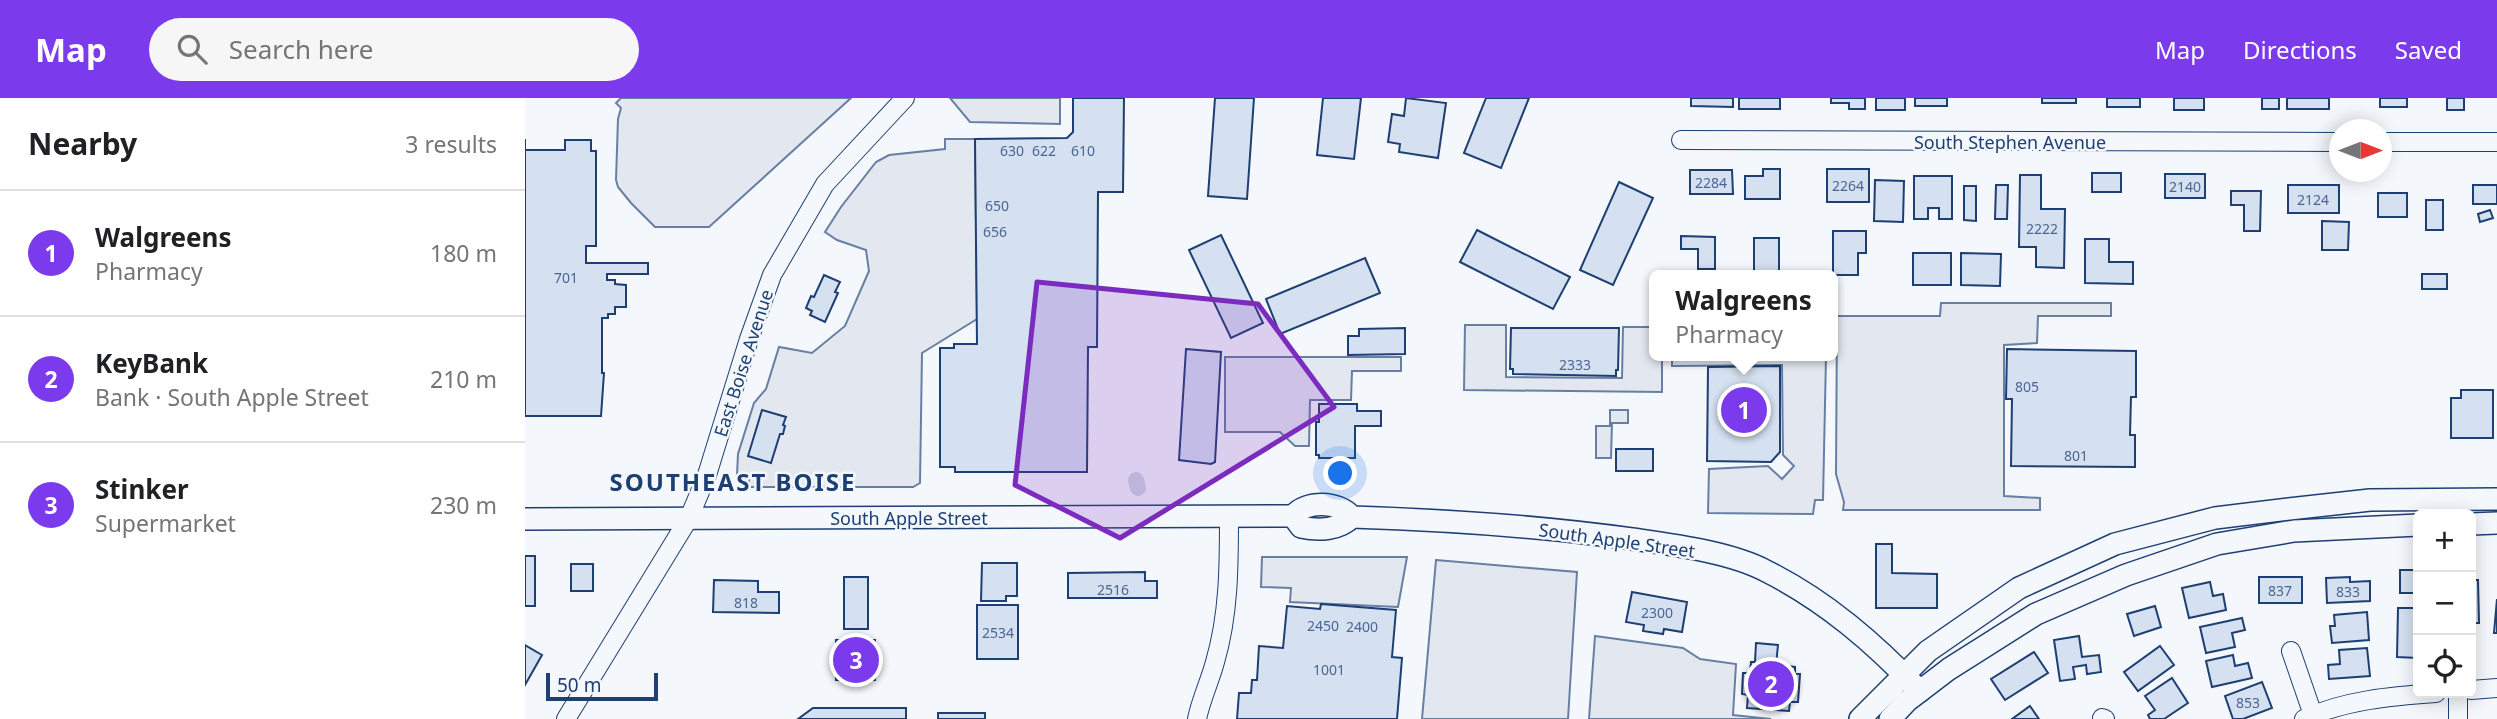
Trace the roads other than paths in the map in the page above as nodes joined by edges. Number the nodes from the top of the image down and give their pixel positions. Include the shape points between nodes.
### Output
1 (905, 98) edge
2 (1681, 140) dead end
3 (2329, 142) edge
4 (2392, 142) edge
5 (2497, 142) edge
6 (2497, 499) edge
7 (1229, 516) junction
8 (689, 517) junction
9 (525, 519) edge
10 (2497, 523) edge
11 (2476, 524) edge
12 (2413, 525) edge
13 (2291, 651) dead end
14 (1904, 674) junction
15 (2497, 688) edge
16 (2476, 690) edge
17 (1920, 691) junction
18 (2413, 694) edge
19 (2459, 698) edge
20 (2309, 717) edge
21 (566, 719) edge
22 (1197, 719) edge
23 (1860, 719) edge
24 (1890, 719) edge
25 (2458, 719) edge

1 - 8 street, East Boise Avenue via 825,184 772,275
2 - 3 street, South Stephen Avenue
4 - 5 street
6 - 14 main road via 2370,500 2277,510 2215,518 2115,544 2019,588 1928,651
7 - 8 main road, South Apple Street
7 - 14 main road, South Apple Street via 1293,516 1304,507 1329,505 1344,508 1352,517 1599,534 1660,543 1764,570 1818,601 1870,640
7 - 22 street via 1224,627
8 - 9 main road, South Apple Street
8 - 21 street, East Boise Avenue
10 - 11 main road
12 - 17 main road via 2294,531 2217,544 2126,575 2036,614
13 - 20 street
14 - 17 main road, South Apple Street
14 - 23 main road
15 - 16 street
17 - 24 main road
18 - 20 street via 2347,705
19 - 25 street

